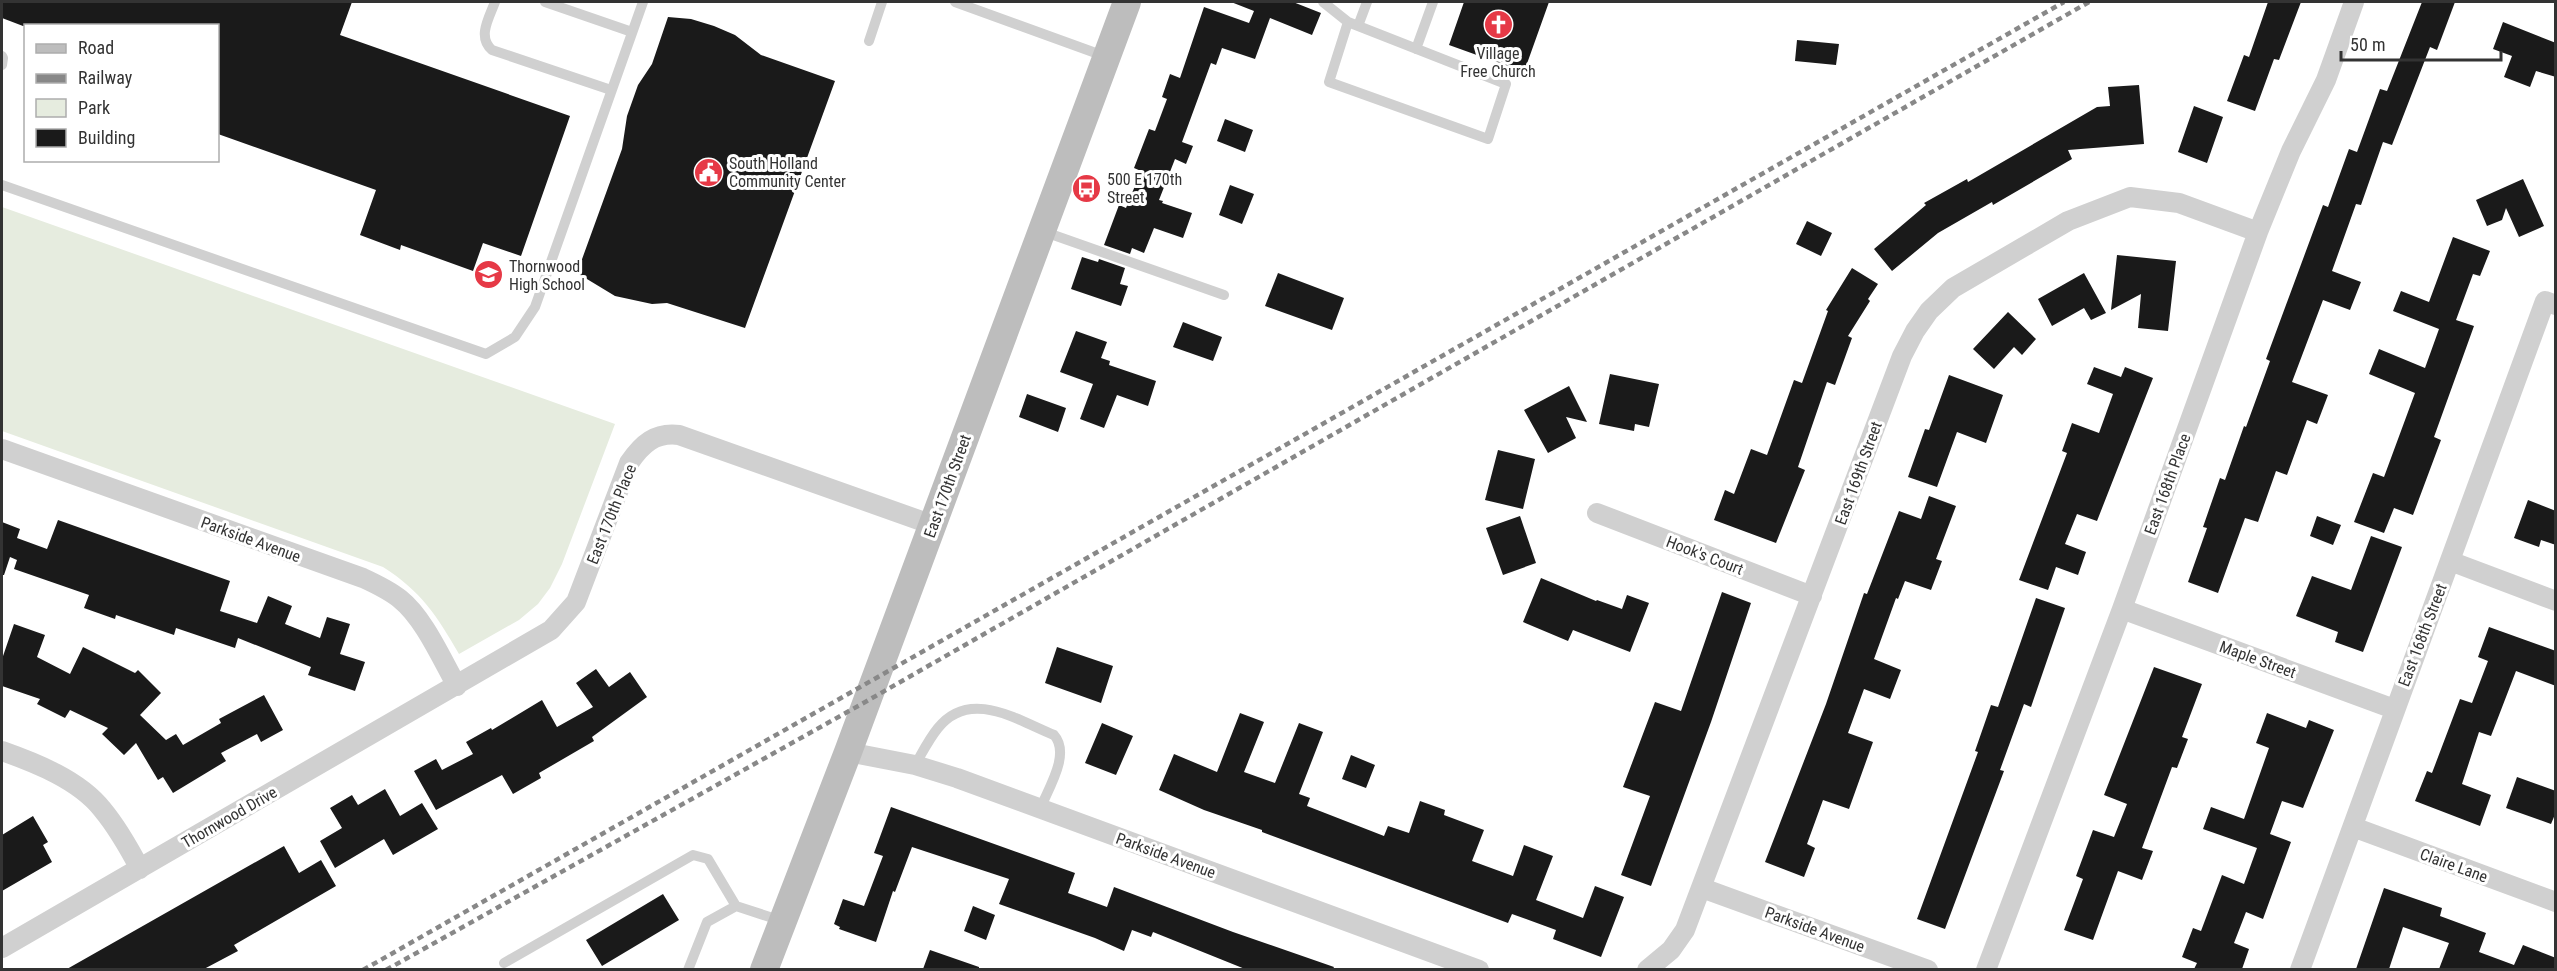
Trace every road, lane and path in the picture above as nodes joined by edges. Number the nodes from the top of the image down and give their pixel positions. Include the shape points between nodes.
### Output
1 (495, 2) edge
2 (546, 2) edge
3 (643, 2) edge
4 (882, 2) edge
5 (955, 2) edge
6 (1127, 2) edge
7 (1323, 2) edge
8 (1367, 2) edge
9 (1432, 2) edge
10 (2355, 2) edge
11 (1353, 24) junction
12 (632, 32) junction
13 (869, 41) dead end
14 (1416, 49) junction
15 (2, 56) edge
16 (1107, 57) junction
17 (2, 65) edge
18 (611, 90) junction
19 (2, 185) edge
20 (1042, 231) junction
21 (2258, 232) junction
22 (1224, 295) dead end
23 (2550, 303) edge
24 (2, 449) edge
25 (1597, 513) dead end
26 (933, 525) junction
27 (2450, 561) junction
28 (1812, 596) junction
29 (2556, 601) edge
30 (2122, 609) junction
31 (457, 686) junction
32 (2394, 708) junction
33 (2, 751) edge
34 (848, 752) junction
35 (915, 765) junction
36 (1040, 809) junction
37 (2352, 827) junction
38 (140, 869) junction
39 (1702, 888) junction
40 (2556, 902) edge
41 (736, 906) junction
42 (782, 921) junction
43 (2, 948) edge
44 (504, 963) dead end
45 (688, 969) edge
46 (764, 969) edge
47 (1479, 969) edge
48 (1647, 969) edge
49 (1928, 969) edge
50 (1986, 969) edge
51 (2300, 969) edge

1 - 18 lane via 483,37 492,50
2 - 12 lane
3 - 12 lane
4 - 13 lane
5 - 16 lane
6 - 16 street, East 170th Street
7 - 11 lane
8 - 11 lane
9 - 14 lane
10 - 21 street, East 168th Place via 2326,80
11 - 14 lane
11 - 14 lane via 1329,82 1488,140 1506,84
12 - 18 lane
15 - 17 lane
16 - 20 street, East 170th Street
18 - 19 lane via 535,307 515,337 486,354
20 - 22 lane
20 - 26 street, East 170th Street
21 - 28 street, East 169th Street via 2179,203 2130,197 2068,221 1953,288 1929,311 1902,356
21 - 30 street, East 168th Place
23 - 27 street, East 168th Street
24 - 31 street, Parkside Avenue via 384,588 402,601 424,629
25 - 28 street, Hook's Court
26 - 31 street, East 170th Place via 666,433 652,438 629,463 576,602 565,617 551,630
26 - 34 street, East 170th Street
27 - 29 street
27 - 32 street, East 168th Street
28 - 39 street, East 169th Street
30 - 32 street, Maple Street
30 - 50 street, East 168th Place
31 - 38 street, Thornwood Drive
32 - 37 street, East 168th Street
33 - 38 street via 78,788 101,808
34 - 35 street, Parkside Avenue
34 - 42 street, East 170th Street
35 - 36 street, Parkside Avenue
35 - 36 lane via 939,727 959,713 987,708 1060,741 1058,764
36 - 47 street, Parkside Avenue
37 - 40 street, Claire Lane
37 - 51 street, East 168th Street
38 - 43 street, Thornwood Drive
39 - 48 street, East 169th Street via 1685,930 1671,950
39 - 49 street, Parkside Avenue
41 - 42 lane
41 - 44 lane via 708,859 693,855
41 - 45 lane via 707,922
42 - 46 street, East 170th Street

